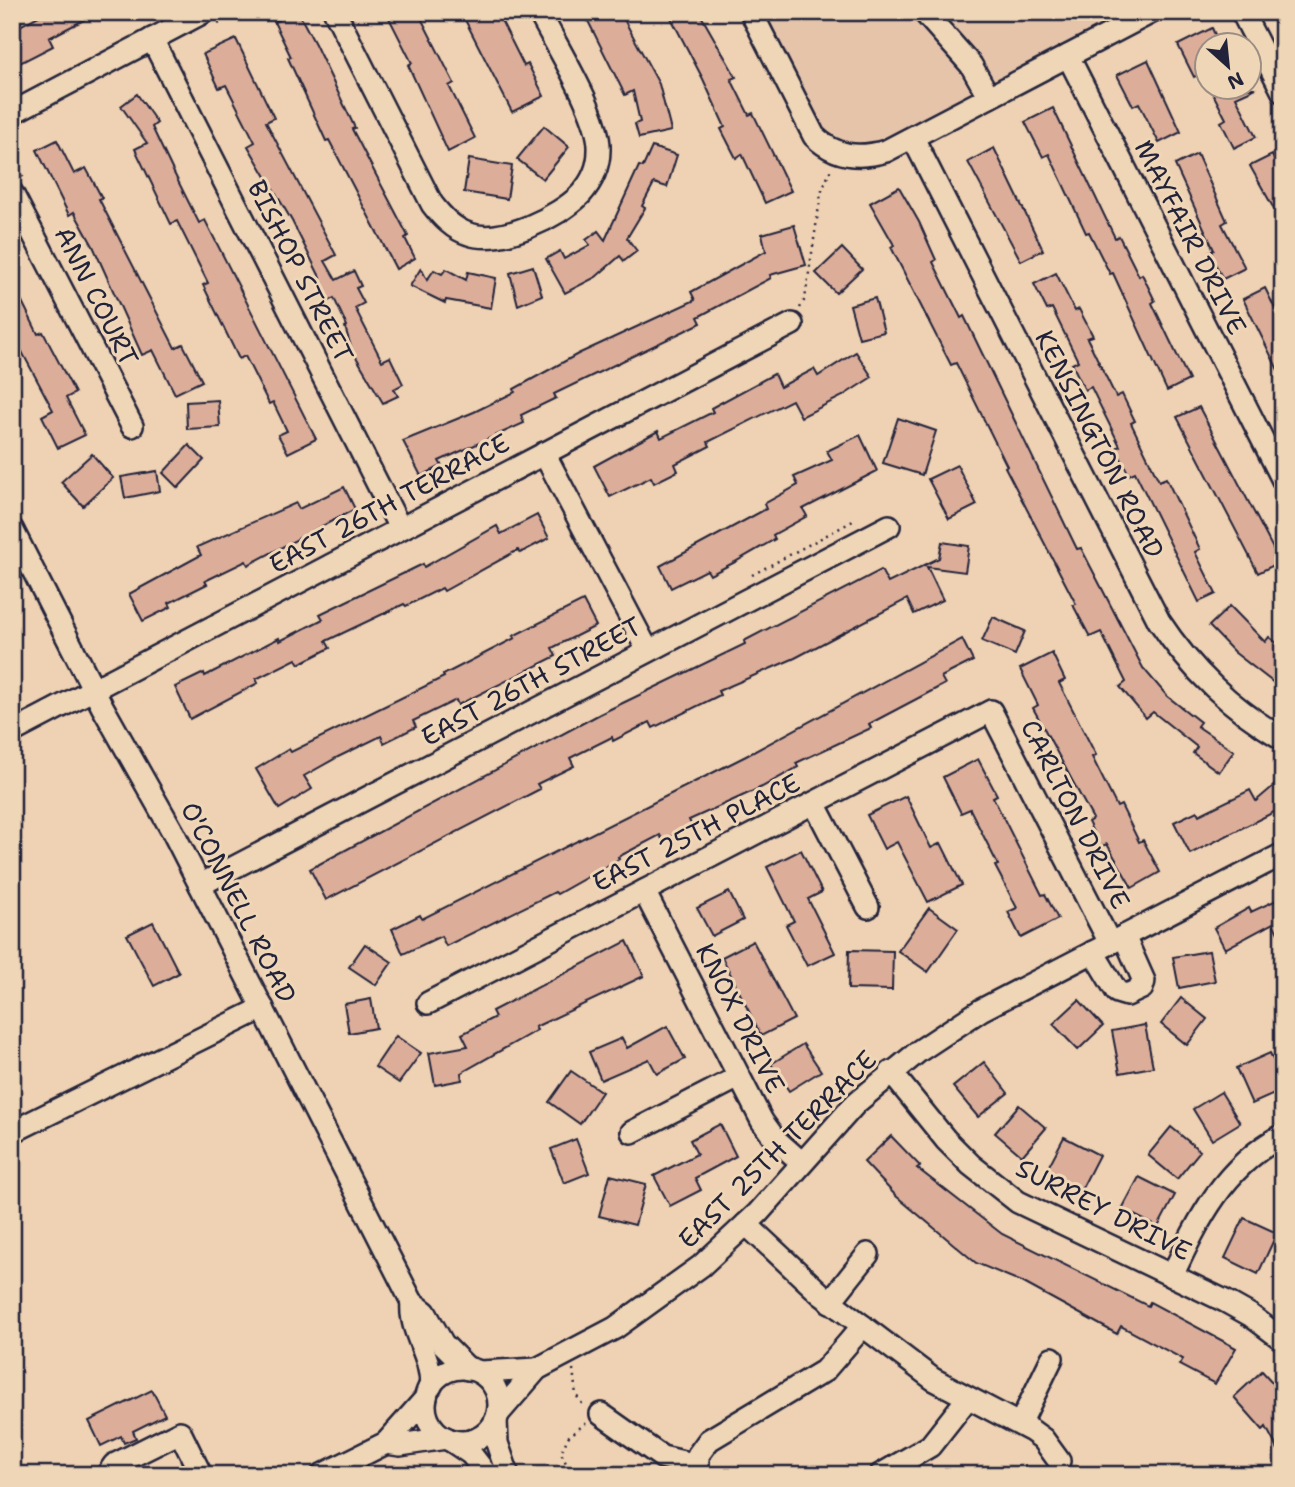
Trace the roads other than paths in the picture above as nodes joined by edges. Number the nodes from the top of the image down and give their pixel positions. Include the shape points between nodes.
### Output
1 (335, 12) edge
2 (539, 12) edge
3 (1242, 12) edge
4 (929, 14) edge
5 (1145, 14) edge
6 (758, 15) edge
7 (206, 21) edge
8 (152, 40) junction
9 (1068, 56) junction
10 (1283, 92) edge
11 (989, 97) junction
12 (12, 113) edge
13 (913, 138) junction
14 (12, 193) edge
15 (792, 324) road end
16 (132, 426) dead end
17 (544, 453) junction
18 (1283, 480) edge
19 (400, 528) junction
20 (12, 529) edge
21 (885, 529) road end
22 (648, 651) junction
23 (93, 689) junction
24 (991, 711) joint
25 (12, 732) edge
26 (1283, 739) edge
27 (814, 803) junction
28 (1283, 854) edge
29 (200, 885) junction
30 (644, 891) junction
31 (868, 907) dead end
32 (1109, 944) junction
33 (428, 1003) dead end
34 (263, 1008) junction
35 (891, 1072) junction
36 (739, 1077) junction
37 (12, 1132) edge
38 (632, 1132) dead end
39 (1283, 1135) edge
40 (801, 1162) junction
41 (746, 1224) junction
42 (868, 1254) dead end
43 (1172, 1276) junction
44 (412, 1302) junction
45 (830, 1302) junction
46 (863, 1326) junction
47 (1283, 1340) edge
48 (1052, 1358) dead end
49 (537, 1369) junction
50 (474, 1371) junction
51 (428, 1392) junction
52 (967, 1399) junction
53 (591, 1406) road end
54 (497, 1417) junction
55 (1020, 1424) junction
56 (448, 1439) junction
57 (386, 1443) junction
58 (1059, 1461) dead end
59 (697, 1470) edge
60 (196, 1473) edge
61 (107, 1475) edge
62 (323, 1475) edge
63 (487, 1475) edge
64 (508, 1475) edge
65 (880, 1475) edge

1 - 2 street via 432,204 462,231 484,237 513,233 571,204 593,178 600,147 593,118
3 - 10 street
4 - 11 street via 971,65
5 - 9 street
6 - 13 street via 809,127 839,160 873,155
7 - 8 street
8 - 12 street
8 - 19 street, BISHOP STREET
9 - 11 street
9 - 18 street, MAYFAIR DRIVE
11 - 13 street
13 - 26 street, KENSINGTON ROAD via 1158,621 1216,691
14 - 16 street, ANN COURT
15 - 17 street, EAST 26TH TERRACE
17 - 19 street, EAST 26TH TERRACE
17 - 22 street
19 - 23 street, EAST 26TH TERRACE
20 - 23 street, O'CONNELL ROAD
21 - 22 street, EAST 26TH STREET
22 - 29 street, EAST 26TH STREET
23 - 25 street, EAST 26TH TERRACE
23 - 29 street, O'CONNELL ROAD
24 - 27 street, EAST 25TH PLACE
24 - 32 street, CARLTON DRIVE
27 - 30 street, EAST 25TH PLACE
27 - 31 street
28 - 32 street, EAST 25TH TERRACE
29 - 34 street, O'CONNELL ROAD
30 - 33 street, EAST 25TH PLACE
30 - 36 street, KNOX DRIVE
32 - 35 street, EAST 25TH TERRACE via 981,1010
34 - 37 street
34 - 44 street, O'CONNELL ROAD
35 - 40 street, EAST 25TH TERRACE via 856,1102
35 - 43 street, SURREY DRIVE via 946,1140 997,1186 1047,1218
36 - 38 street
36 - 40 street, KNOX DRIVE via 775,1139
39 - 43 street via 1249,1157 1216,1192
40 - 41 street, EAST 25TH TERRACE
41 - 45 street
41 - 49 street, EAST 25TH TERRACE via 643,1310
42 - 45 street
43 - 47 street, SURREY DRIVE via 1250,1315
44 - 50 street, O'CONNELL ROAD via 425,1312 443,1344
44 - 51 street, O'CONNELL ROAD via 410,1320 427,1356
45 - 46 street
46 - 52 street
46 - 59 street via 824,1371 709,1440 698,1455
48 - 55 street
49 - 50 street, EAST 25TH TERRACE
49 - 54 street, EAST 25TH TERRACE
50 - 51 street via 447,1372
50 - 54 street via 495,1388
51 - 56 street via 429,1421
51 - 57 street
52 - 55 street
52 - 65 street via 930,1446
53 - 59 street via 655,1453
54 - 56 street via 480,1438 468,1442
54 - 64 street via 497,1443
55 - 58 street via 1043,1439
56 - 57 street
56 - 63 street via 471,1454
57 - 62 street
60 - 61 street via 180,1432 114,1465

